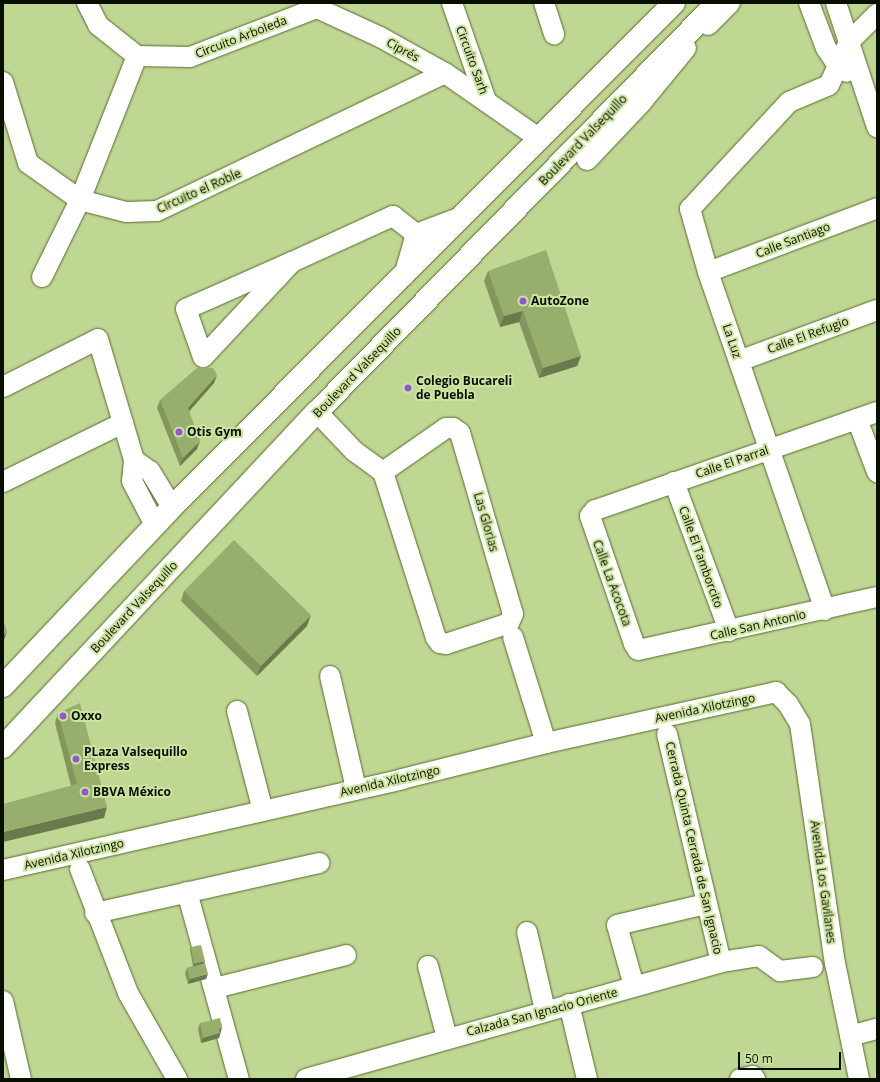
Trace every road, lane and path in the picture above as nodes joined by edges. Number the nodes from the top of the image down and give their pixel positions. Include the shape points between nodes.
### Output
1 (87, 3) edge
2 (452, 3) edge
3 (544, 3) edge
4 (674, 3) edge
5 (717, 3) edge
6 (730, 3) edge
7 (809, 3) edge
8 (836, 3) edge
9 (318, 6) edge
10 (877, 14) edge
11 (554, 34) dead end
12 (849, 42) junction
13 (137, 56) junction
14 (671, 58) junction
15 (839, 67) junction
16 (445, 73) junction
17 (860, 78) junction
18 (3, 82) edge
19 (485, 98) junction
20 (877, 128) edge
21 (540, 139) junction
22 (587, 160) dead end
23 (80, 200) junction
24 (877, 208) edge
25 (460, 217) junction
26 (416, 234) junction
27 (292, 262) junction
28 (708, 272) junction
29 (404, 276) junction
30 (42, 277) dead end
31 (877, 310) edge
32 (739, 361) junction
33 (3, 387) edge
34 (317, 412) junction
35 (877, 412) edge
36 (857, 419) junction
37 (123, 423) junction
38 (770, 449) junction
39 (134, 460) junction
40 (383, 472) junction
41 (877, 472) edge
42 (3, 482) edge
43 (674, 482) junction
44 (172, 507) junction
45 (590, 516) joint
46 (155, 525) junction
47 (877, 597) edge
48 (825, 610) junction
49 (513, 628) junction
50 (729, 631) junction
51 (638, 650) joint
52 (330, 676) dead end
53 (3, 686) edge
54 (776, 692) joint
55 (237, 711) dead end
56 (668, 734) dead end
57 (546, 743) junction
58 (3, 747) edge
59 (356, 789) junction
60 (263, 811) junction
61 (319, 862) dead end
62 (80, 869) dead end
63 (3, 870) edge
64 (186, 892) junction
65 (706, 904) junction
66 (95, 913) junction
67 (527, 932) dead end
68 (346, 955) dead end
69 (721, 962) junction
70 (428, 966) dead end
71 (813, 967) dead end
72 (634, 986) junction
73 (215, 988) junction
74 (569, 1004) junction
75 (4, 1008) edge
76 (545, 1010) junction
77 (877, 1029) edge
78 (7, 1032) edge
79 (850, 1036) junction
80 (447, 1038) junction
81 (359, 1071) edge
82 (171, 1078) edge
83 (21, 1079) edge
84 (239, 1079) edge
85 (306, 1079) edge
86 (587, 1079) edge
87 (740, 1079) edge
88 (755, 1079) edge
89 (859, 1079) edge

1 - 13 street via 98,25
2 - 19 street, Circuito Sarh
3 - 11 street
4 - 21 main road
5 - 14 main road, Boulevard Valsequillo
6 - 14 street
7 - 15 street via 826,48
8 - 12 street
9 - 13 street, Circuito Arboleda via 190,57
9 - 16 street, Ciprés
10 - 12 street
12 - 15 street
12 - 17 street
13 - 23 street
14 - 22 street via 641,103
14 - 34 main road, Boulevard Valsequillo
15 - 17 street
15 - 28 street, La Luz via 829,86 789,102 692,204 691,214
16 - 19 street, Ciprés
16 - 23 street, Circuito el Roble via 157,211 126,212
17 - 20 street
18 - 23 street, Circuito el Roble via 28,163
19 - 21 street, Circuito Sarh
21 - 25 main road
23 - 30 street
24 - 28 street, Calle Santiago
25 - 26 street
25 - 29 main road
26 - 27 street via 393,216
26 - 29 street
27 - 27 street via 186,309 203,357 271,284
28 - 32 street, La Luz
29 - 44 main road
31 - 32 street, Calle El Refugio
32 - 38 street, La Luz
33 - 37 street via 98,339
34 - 40 street via 354,451
34 - 58 main road, Boulevard Valsequillo
35 - 36 street, Calle El Parral
36 - 38 street, Calle El Parral
36 - 41 street
37 - 39 street
37 - 42 street
38 - 43 street, Calle El Parral
38 - 48 street, La Luz
39 - 44 street via 150,470
39 - 46 street via 132,481
40 - 49 street via 436,638 446,644 509,623
40 - 49 street, Las Glorias via 446,428 453,428 460,434 513,614
43 - 45 street, Calle El Parral via 595,510
43 - 50 street, Calle El Tamborcito
44 - 46 main road
45 - 51 street, Calle La Acocota via 631,637
46 - 53 main road
47 - 48 street, Calle San Antonio
48 - 50 street, Calle San Antonio
49 - 57 street, Las Glorias
50 - 51 street, Calle San Antonio
52 - 59 street
54 - 57 street, Avenida Xilotzingo
54 - 79 street, Avenida Los Gavilanes via 788,704 800,724 835,963
55 - 60 street
56 - 65 street, Cerrada Quinta Cerrada de San Ignacio
57 - 59 street, Avenida Xilotzingo
59 - 60 street, Avenida Xilotzingo
60 - 63 street, Avenida Xilotzingo
61 - 64 street
62 - 66 street
64 - 66 street
64 - 73 street
65 - 69 street, Cerrada Quinta Cerrada de San Ignacio
65 - 72 street via 617,925
66 - 82 street via 128,993
67 - 76 street
68 - 73 street
69 - 71 street, Calzada San Ignacio Oriente via 759,956 780,972
69 - 72 street, Calzada San Ignacio Oriente
70 - 80 street
72 - 74 street, Calzada San Ignacio Oriente
73 - 84 street
74 - 76 street, Calzada San Ignacio Oriente
74 - 86 street
75 - 78 street
76 - 80 street, Calzada San Ignacio Oriente
77 - 79 street
78 - 83 street
79 - 89 street, Avenida Los Gavilanes
80 - 81 street, Calzada San Ignacio Oriente
81 - 85 street, Calzada San Ignacio Oriente
87 - 88 street via 753,1076

